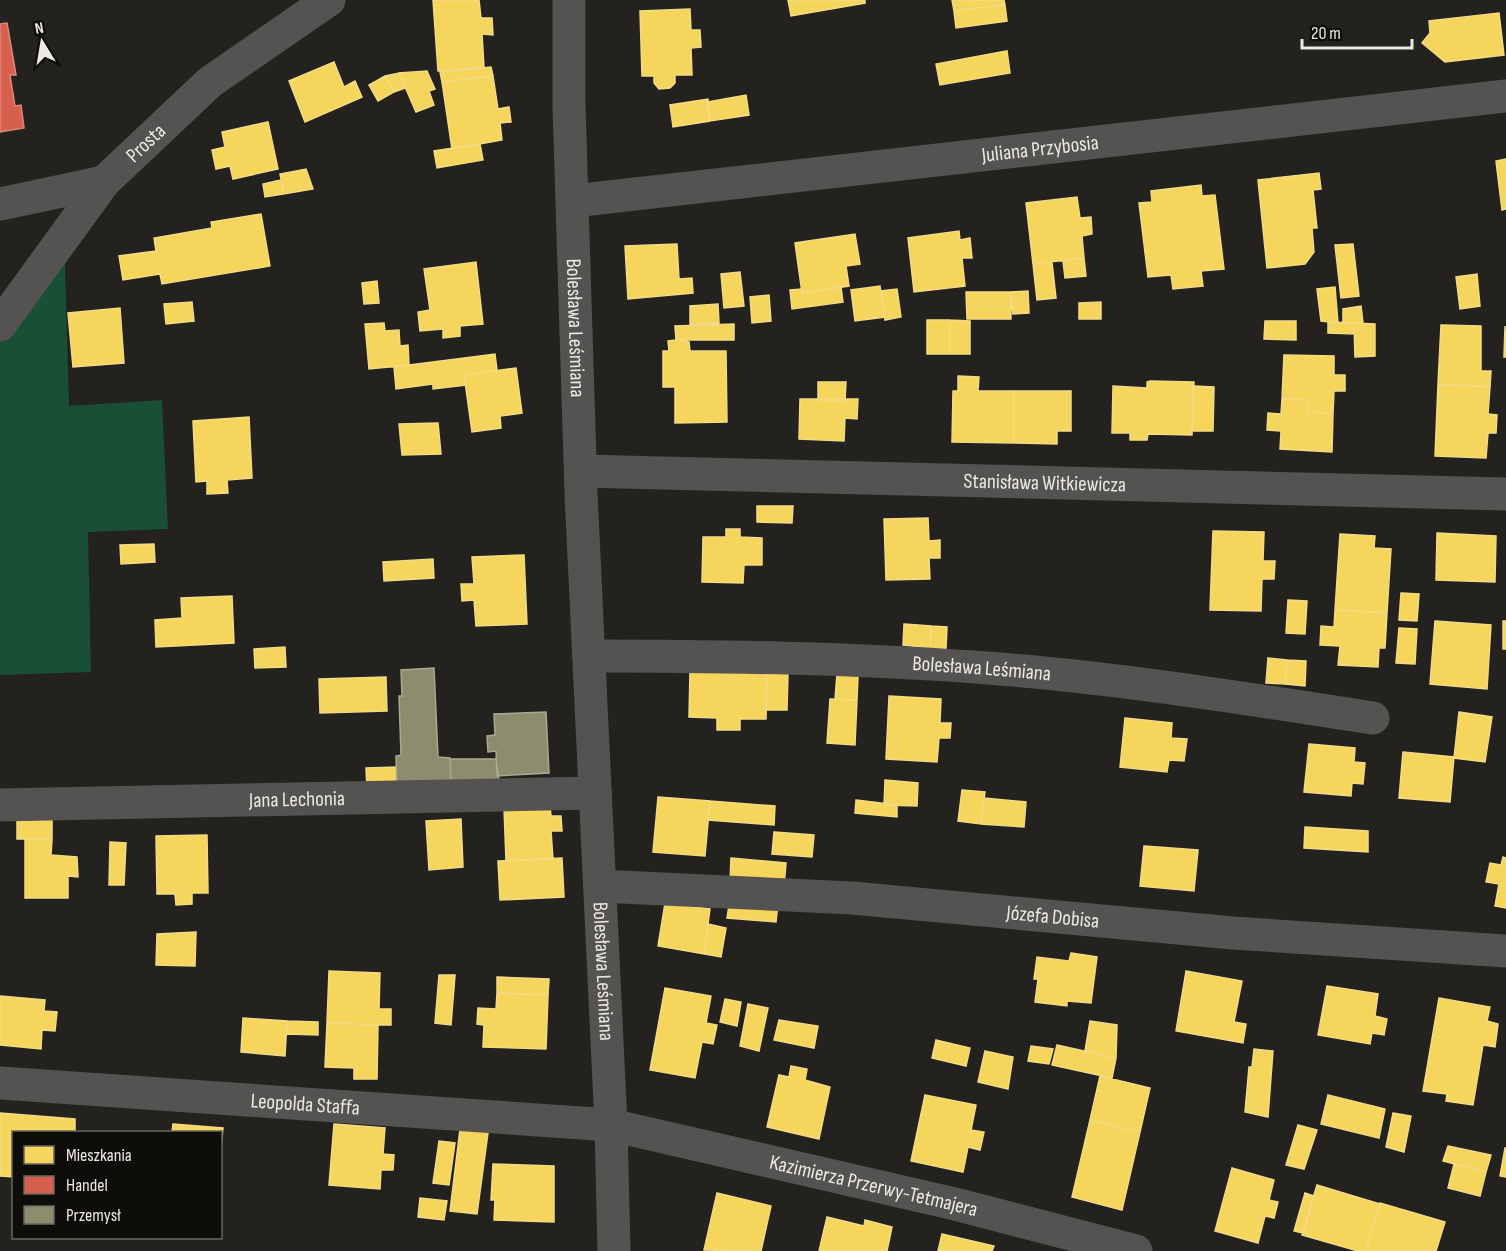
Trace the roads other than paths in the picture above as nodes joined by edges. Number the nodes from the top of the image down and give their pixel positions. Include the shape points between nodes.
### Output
1 (329, 0) edge
2 (569, 0) edge
3 (1506, 96) edge
4 (104, 182) junction
5 (573, 201) junction
6 (0, 204) edge
7 (0, 325) edge
8 (581, 471) junction
9 (1506, 494) edge
10 (589, 656) junction
11 (1373, 718) dead end
12 (595, 793) junction
13 (0, 805) edge
14 (600, 886) junction
15 (1506, 951) edge
16 (0, 1083) edge
17 (611, 1125) junction
18 (614, 1251) edge
19 (1136, 1251) edge

1 - 4 street, Prosta via 210,82
2 - 5 street, Bolesława Leśmiana
3 - 5 street, Juliana Przybosia
4 - 6 street
4 - 7 street, Prosta
5 - 8 street, Bolesława Leśmiana
8 - 9 street, Stanisława Witkiewicza
8 - 10 street, Bolesława Leśmiana
10 - 11 street, Bolesława Leśmiana via 789,658 1001,669
10 - 12 street, Bolesława Leśmiana
12 - 13 street, Jana Lechonia
12 - 14 street, Bolesława Leśmiana
14 - 15 street, Józefa Dobisa via 852,898 1233,933
14 - 17 street, Bolesława Leśmiana
16 - 17 street, Leopolda Staffa
17 - 18 street, Bolesława Leśmiana
17 - 19 street, Kazimierza Przerwy-Tetmajera via 955,1204

